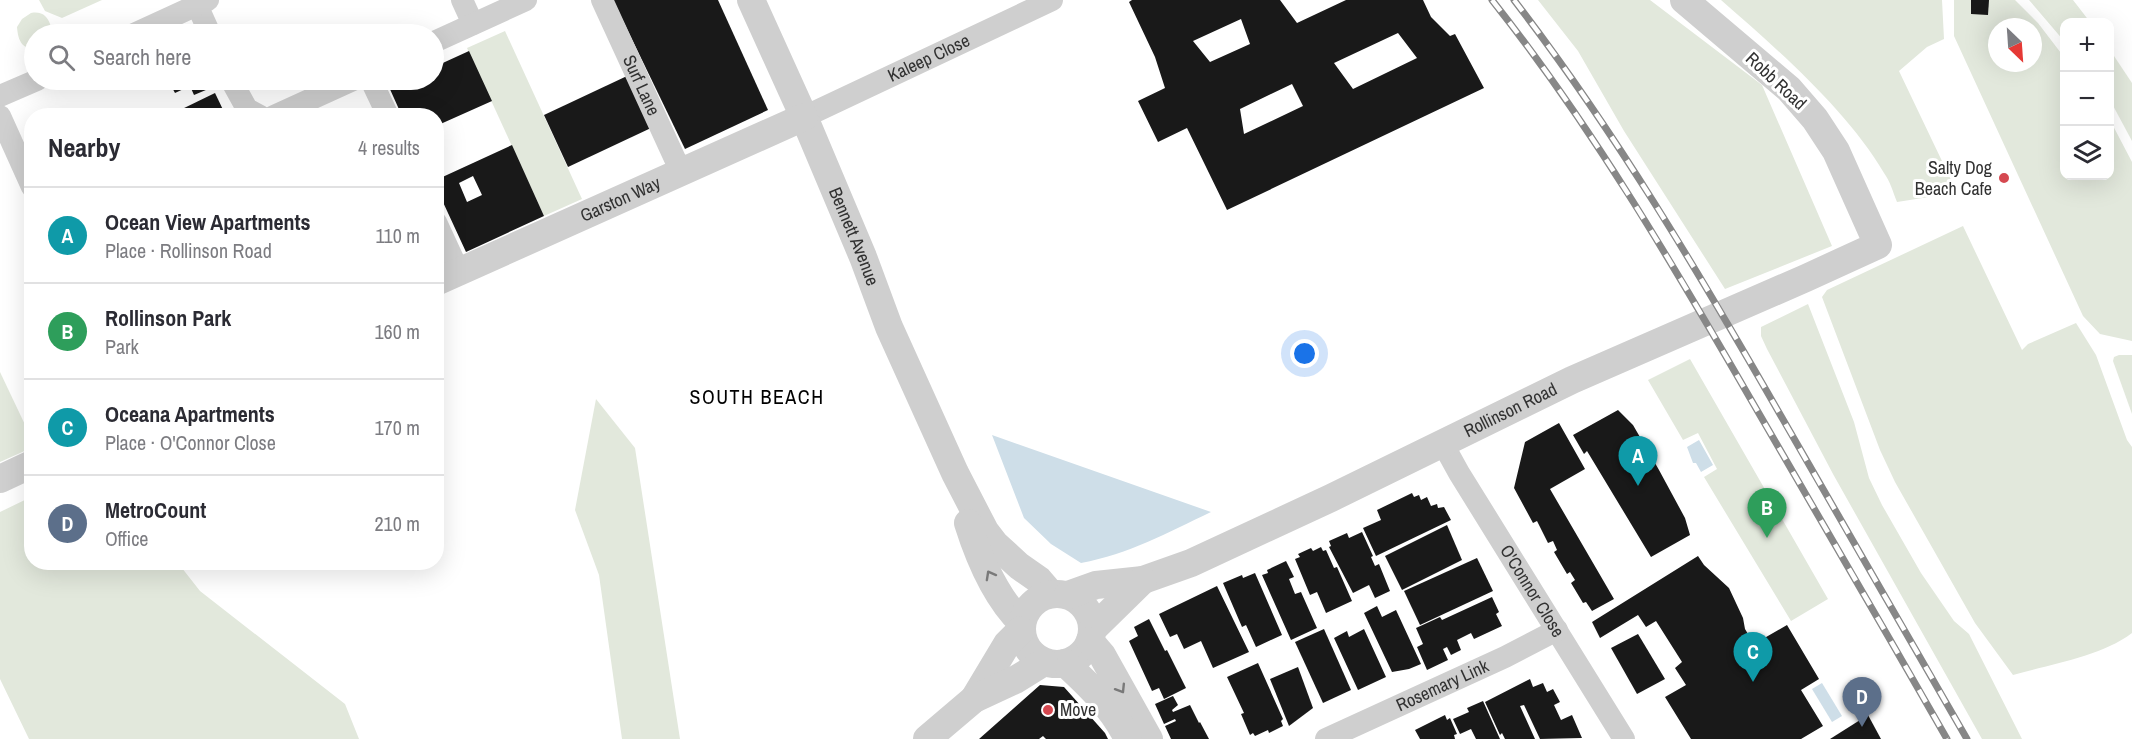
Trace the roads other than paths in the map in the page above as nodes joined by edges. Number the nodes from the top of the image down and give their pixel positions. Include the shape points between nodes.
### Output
1 (462, 0) edge
2 (526, 0) edge
3 (602, 0) edge
4 (750, 0) edge
5 (1052, 0) edge
6 (1684, 0) edge
7 (203, 3) edge
8 (156, 24) edge
9 (208, 24) edge
10 (473, 24) junction
11 (444, 37) edge
12 (24, 86) edge
13 (237, 90) edge
14 (331, 90) edge
15 (376, 90) edge
16 (0, 96) edge
17 (246, 108) edge
18 (292, 108) edge
19 (384, 108) edge
20 (0, 116) edge
21 (804, 117) junction
22 (24, 169) edge
23 (683, 171) junction
24 (1878, 244) joint
25 (444, 259) edge
26 (448, 277) edge
27 (1443, 444) junction
28 (24, 468) edge
29 (955, 473) junction
30 (0, 479) edge
31 (1143, 580) junction
32 (1059, 595) junction
33 (1022, 626) junction
34 (1557, 630) junction
35 (1091, 635) junction
36 (1054, 662) junction
37 (974, 699) junction
38 (927, 739) edge
39 (1128, 739) edge
40 (1149, 739) edge
41 (1326, 739) edge
42 (1624, 739) edge

1 - 10 street
2 - 10 street
3 - 23 street, Surf Lane
4 - 21 street, Bennett Avenue
5 - 21 street, Kaleep Close
6 - 24 street, Robb Road via 1789,89 1815,119 1836,151
7 - 8 street
7 - 9 street
10 - 11 street
12 - 16 street
13 - 17 street
14 - 18 street
15 - 19 street
20 - 22 street
21 - 23 street, Garston Way
21 - 29 street, Bennett Avenue via 889,327
23 - 26 street, Garston Way
24 - 27 street, Rollinson Road via 1572,380
25 - 26 street
27 - 31 street, Rollinson Road via 1191,564
27 - 34 street, O'Connor Close
28 - 30 street
29 - 32 street, Bennett Avenue via 995,544
33 -> 29 street, Bennett Avenue via 1007,608 979,554
31 - 32 street, Rollinson Road via 1096,585
31 - 35 street, Rollinson Road
32 - 33 street via 1032,604
32 - 35 street via 1078,600 1086,608 1091,618
33 - 36 street via 1028,649
33 - 37 street
34 - 41 street, Rosemary Link
34 - 42 street, O'Connor Close
35 - 36 street via 1076,659
35 -> 40 street
36 - 37 street
36 - 39 street via 1098,694
37 - 38 street

